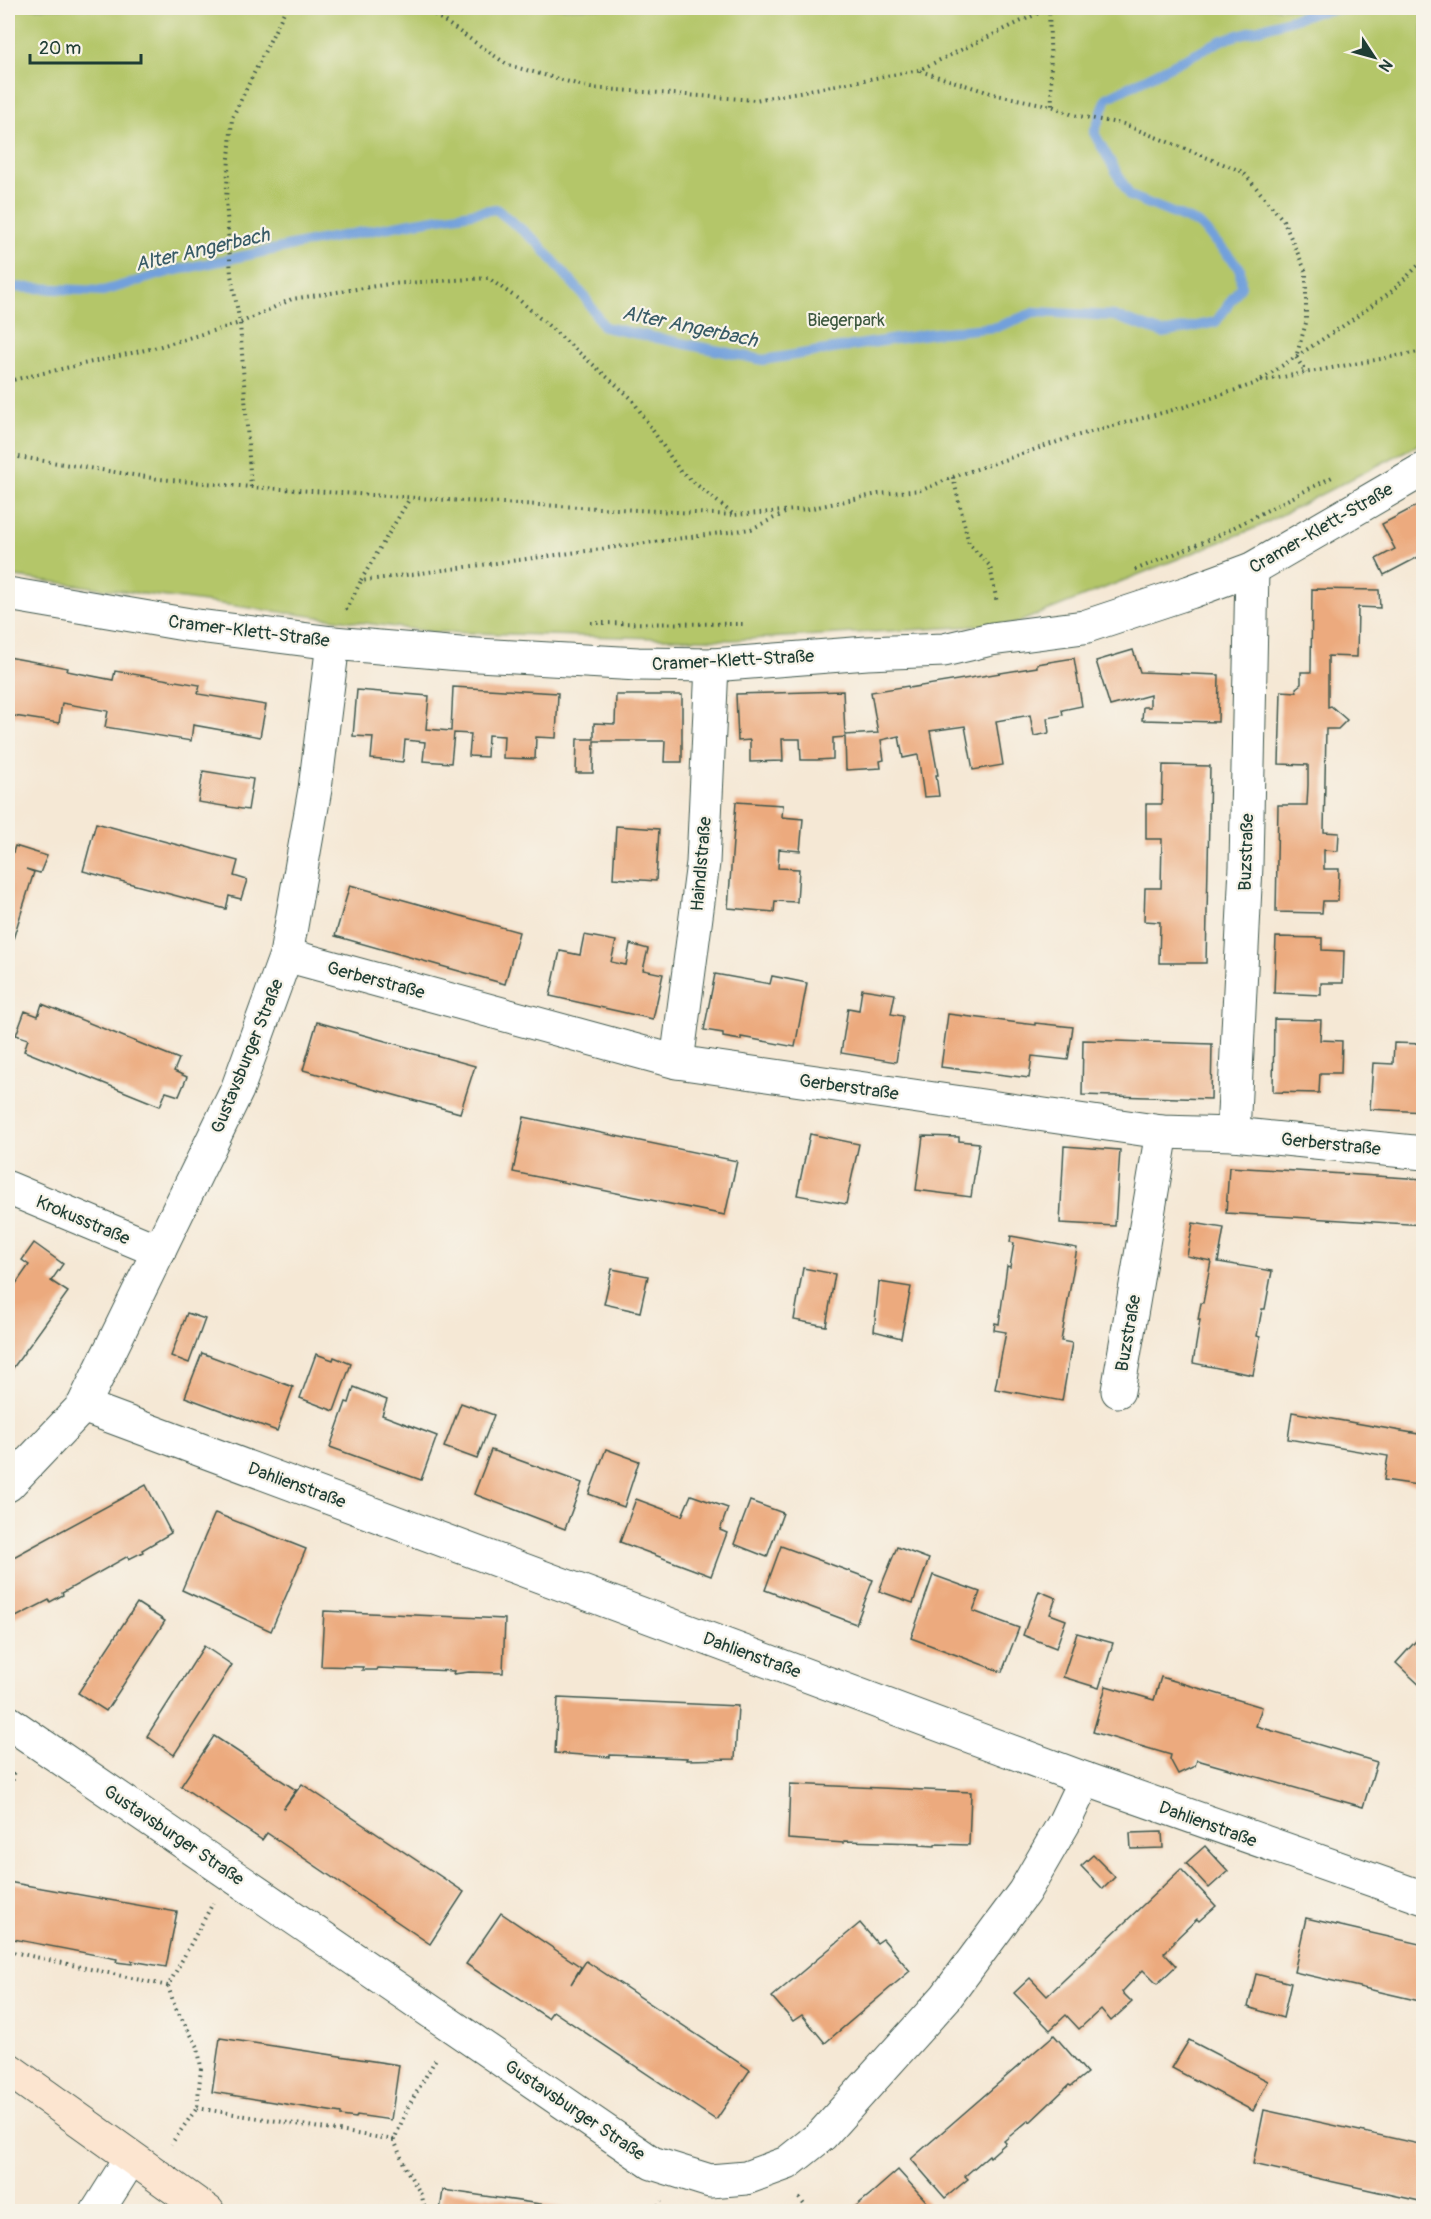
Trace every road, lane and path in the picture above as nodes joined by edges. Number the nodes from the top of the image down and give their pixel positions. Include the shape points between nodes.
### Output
1 (286, 8) edge
2 (425, 8) edge
3 (1049, 8) edge
4 (919, 70) junction
5 (1052, 106) junction
6 (1424, 260) edge
7 (240, 323) junction
8 (1424, 351) edge
9 (1296, 357) junction
10 (1306, 373) junction
11 (8, 381) edge
12 (1257, 382) junction
13 (8, 452) edge
14 (1424, 469) edge
15 (1339, 474) dead end
16 (953, 477) junction
17 (251, 487) junction
18 (410, 498) junction
19 (791, 510) junction
20 (734, 515) junction
21 (1252, 569) junction
22 (1126, 573) dead end
23 (361, 581) junction
24 (8, 594) edge
25 (999, 612) dead end
26 (583, 623) dead end
27 (755, 624) dead end
28 (333, 642) junction
29 (712, 665) junction
30 (286, 955) junction
31 (677, 1062) junction
32 (1161, 1132) junction
33 (1233, 1134) junction
34 (1424, 1153) edge
35 (8, 1188) edge
36 (159, 1251) junction
37 (1118, 1391) dead end
38 (83, 1406) junction
39 (8, 1485) edge
40 (8, 1722) edge
41 (1085, 1779) junction
42 (229, 1874) junction
43 (1424, 1898) edge
44 (8, 1951) edge
45 (168, 1986) junction
46 (454, 2028) junction
47 (8, 2069) edge
48 (197, 2108) junction
49 (394, 2140) junction
50 (141, 2165) junction
51 (97, 2211) edge
52 (208, 2211) edge
53 (424, 2211) edge

1 - 7 path via 232,118 226,199 231,275
2 - 4 path via 508,65 591,88 755,100
3 - 4 path
3 - 5 path
4 - 5 path via 997,95
5 - 9 path via 1073,115 1123,124 1243,172 1283,220 1306,272 1306,323
6 - 9 path via 1392,291
7 - 11 path via 154,348
7 - 17 path
7 - 20 path via 292,299 389,284 488,278 518,298 631,398 680,471
8 - 10 path
9 - 10 path
9 - 12 path
10 - 12 path
12 - 16 path
13 - 17 path via 159,479
14 - 21 street, Cramer-Klett-Straße
15 - 22 path via 1213,538
16 - 19 path via 922,490
16 - 25 path via 969,544 990,567
17 - 18 path
18 - 20 path
18 - 23 path
19 - 20 path
19 - 23 path via 751,529
21 - 29 street, Cramer-Klett-Straße via 1084,627 991,639 944,650
21 - 33 street, Buzstraße via 1246,866
23 - 28 path
24 - 28 street, Cramer-Klett-Straße via 190,625
26 - 27 path
28 - 29 street, Cramer-Klett-Straße via 460,654
28 - 30 street, Gustavsburger Straße via 315,789
29 - 31 street, Haindlstraße via 703,863
30 - 31 street, Gerberstraße
30 - 36 street, Gustavsburger Straße via 237,1090
31 - 32 street, Gerberstraße
32 - 33 street, Gerberstraße
32 - 37 street, Buzstraße
33 - 34 street, Gerberstraße
35 - 36 street, Krokusstraße
36 - 38 street, Gustavsburger Straße
38 - 39 street, Gustavsburger Straße
38 - 41 street, Dahlienstraße
40 - 42 street, Gustavsburger Straße
41 - 43 street, Dahlienstraße
41 - 46 street, Gustavsburger Straße via 1024,1892 946,1997 822,2135 787,2163 746,2178 710,2181 652,2163
42 - 45 path
42 - 46 street, Gustavsburger Straße
44 - 45 path
45 - 48 path via 198,2048 201,2068
46 - 49 path via 408,2107
47 - 50 main road
48 - 49 path
48 - 50 path
49 - 53 path via 422,2196
50 - 51 street
50 - 52 main road

